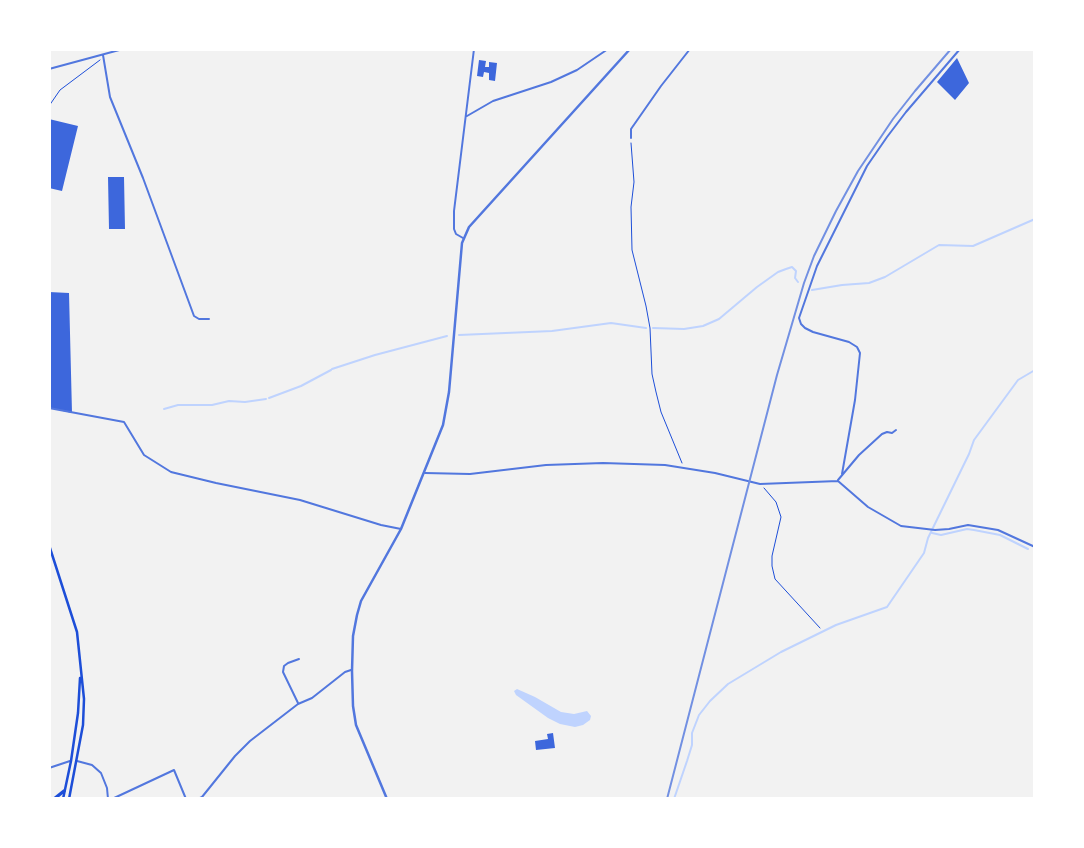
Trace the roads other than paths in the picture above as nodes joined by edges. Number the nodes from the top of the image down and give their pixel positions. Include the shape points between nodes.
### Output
1 (123, 49) edge
2 (474, 49) edge
3 (607, 49) edge
4 (630, 49) edge
5 (690, 49) edge
6 (960, 49) edge
7 (103, 55) junction
8 (49, 69) edge
9 (466, 116) junction
10 (631, 138) road end
11 (463, 238) junction
12 (209, 319) dead end
13 (49, 408) edge
14 (896, 430) dead end
15 (425, 473) junction
16 (842, 474) junction
17 (838, 481) junction
18 (401, 529) junction
19 (49, 545) edge
20 (1035, 547) edge
21 (299, 659) dead end
22 (81, 667) junction
23 (352, 671) junction
24 (298, 704) junction
25 (71, 761) junction
26 (77, 761) junction
27 (49, 768) edge
28 (64, 792) junction
29 (54, 799) edge
30 (63, 799) edge
31 (69, 799) edge
32 (110, 799) edge
33 (186, 799) edge
34 (198, 799) edge
35 (387, 799) edge

1 - 7 street
2 - 9 street
3 - 9 street via 577,71 493,101
4 - 11 street
5 - 10 street via 631,130
6 - 16 street via 867,166 817,266 799,318 805,328 849,342 860,353
7 - 8 street
7 - 12 street via 110,97 194,316
9 - 11 street via 454,220 456,234
11 - 15 street via 446,410
13 - 18 street via 124,422 144,455 171,472 291,498
14 - 16 street via 882,434
15 - 17 street via 470,474 603,463 665,465 760,484
15 - 18 street
16 - 17 street
17 - 20 street via 901,526 949,529 968,525 998,530
18 - 23 street via 356,615
19 - 22 main road via 77,632
21 - 24 street via 284,666
22 - 25 main road
22 - 26 main road via 83,724
23 - 24 street
23 - 35 street via 357,730
24 - 34 street via 250,741
25 - 26 street
25 - 27 street
25 - 28 main road
26 - 31 main road
26 - 32 street via 101,773
28 - 29 highway
28 - 30 main road
32 - 33 street via 174,770

